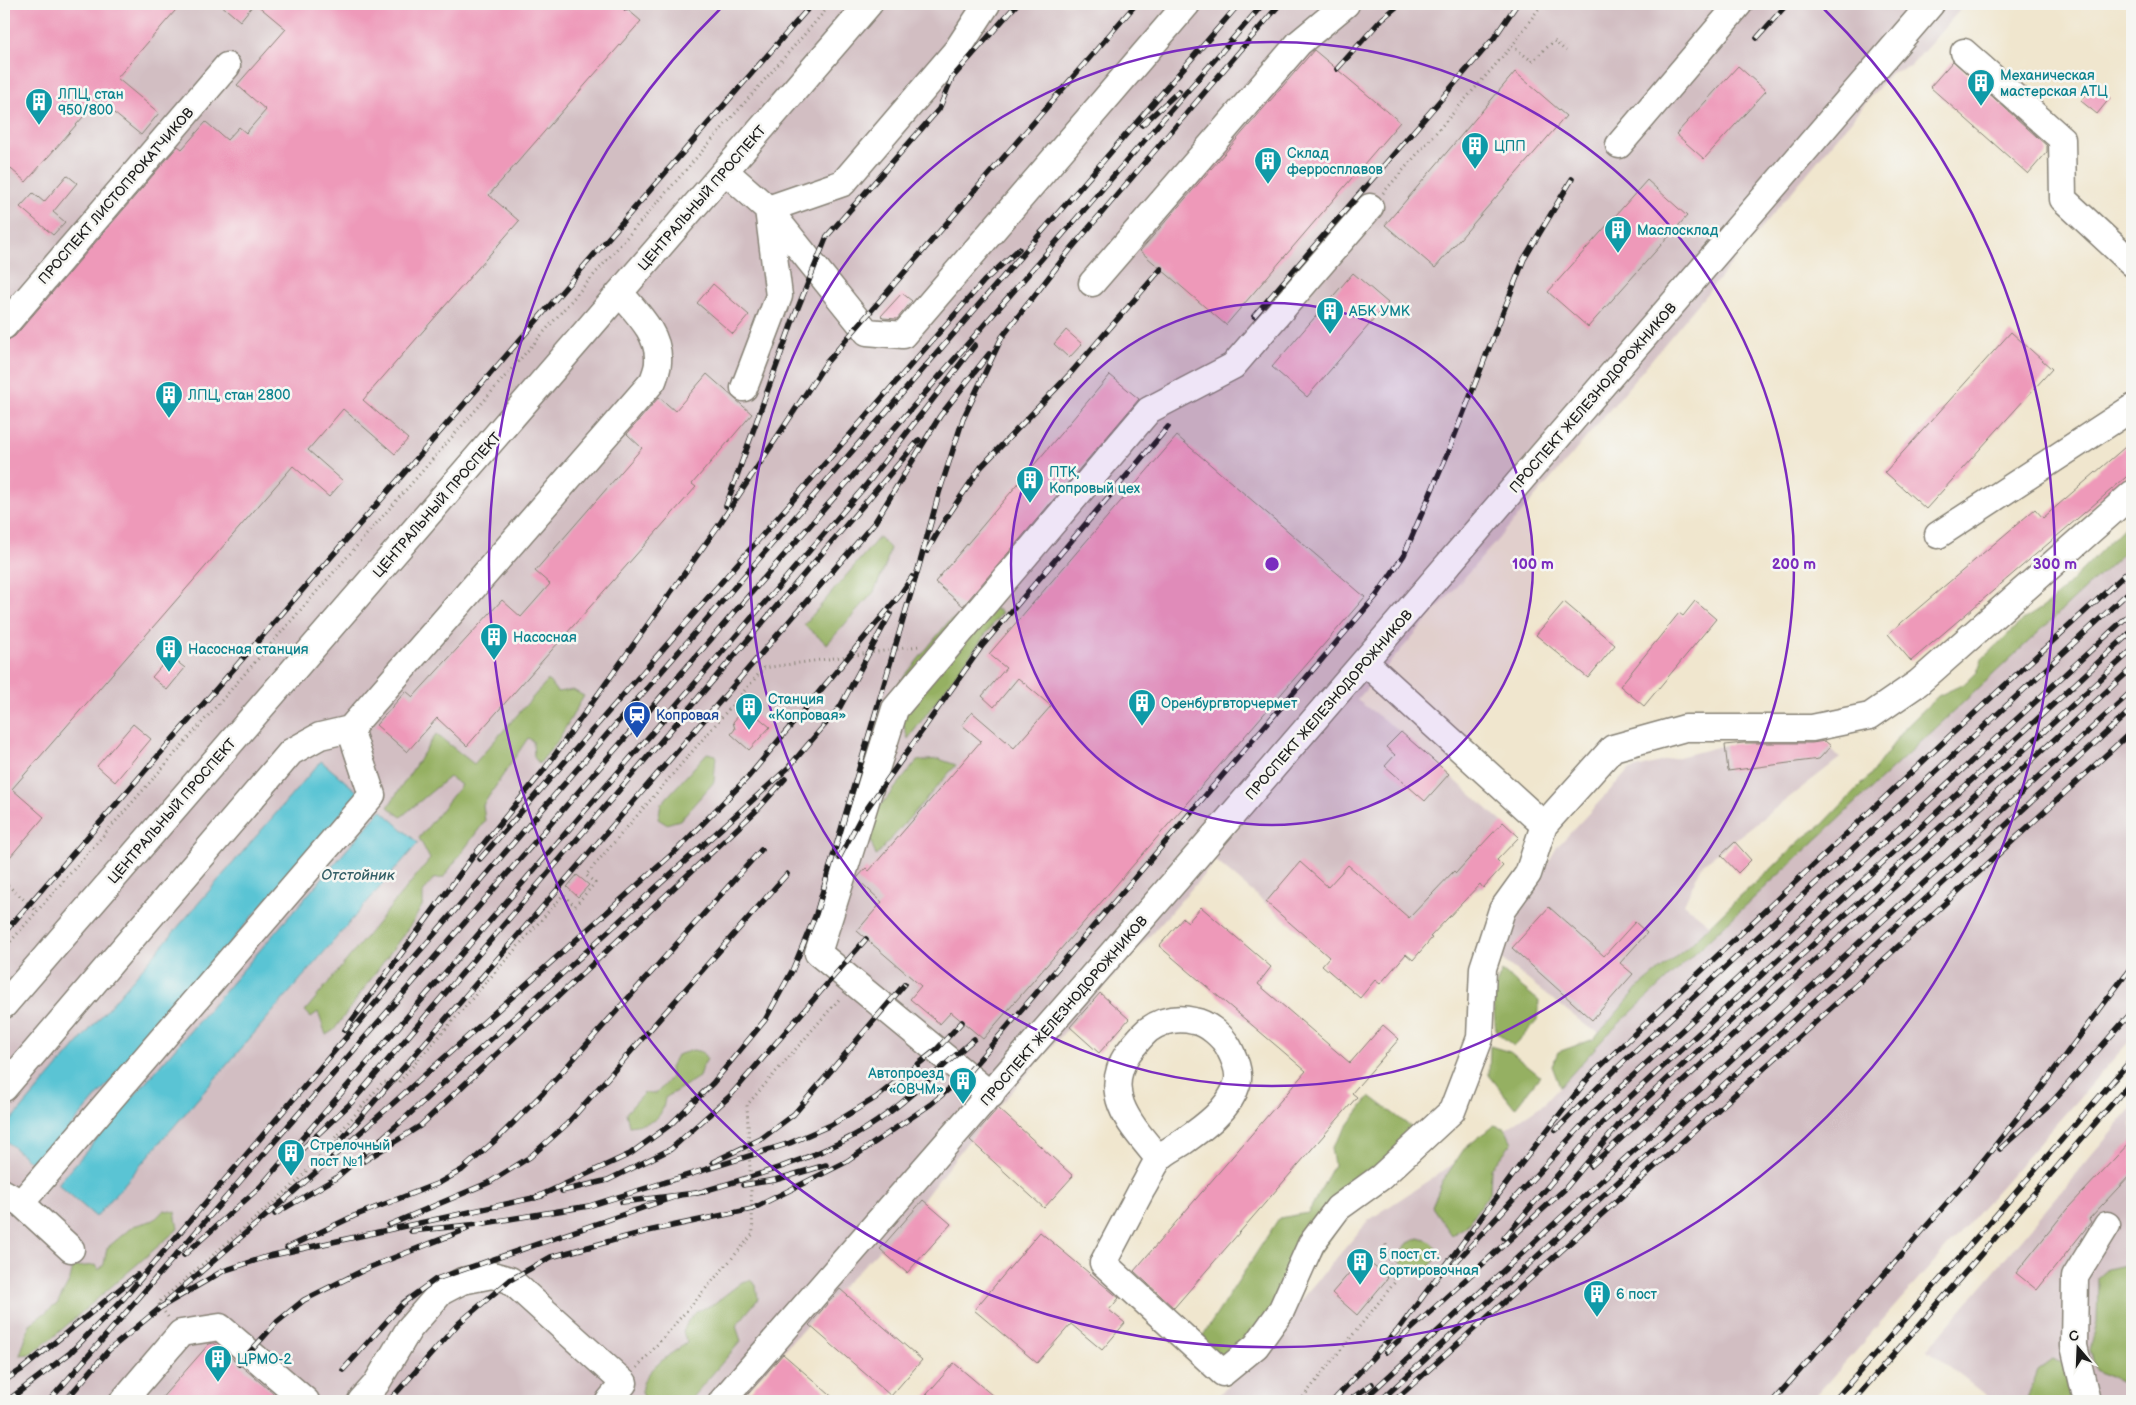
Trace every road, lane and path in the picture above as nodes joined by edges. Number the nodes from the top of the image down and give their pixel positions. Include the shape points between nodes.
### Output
1 (831, 4) edge
2 (869, 4) edge
3 (987, 4) edge
4 (1187, 4) edge
5 (1346, 4) edge
6 (1542, 4) edge
7 (1739, 4) edge
8 (1931, 4) edge
9 (1512, 46) junction
10 (1566, 51) dead end
11 (1964, 52) dead end
12 (227, 66) dead end
13 (1619, 145) dead end
14 (725, 171) junction
15 (1370, 207) joint
16 (768, 209) junction
17 (2132, 263) edge
18 (1092, 283) dead end
19 (620, 293) junction
20 (4, 326) edge
21 (744, 388) dead end
22 (2132, 408) edge
23 (2132, 494) edge
24 (1938, 535) dead end
25 (952, 642) junction
26 (1366, 662) junction
27 (350, 729) junction
28 (1544, 825) junction
29 (4, 882) edge
30 (37, 911) junction
31 (4, 949) edge
32 (853, 982) junction
33 (4, 1005) edge
34 (4, 1088) edge
35 (991, 1095) junction
36 (1159, 1159) junction
37 (12, 1198) edge
38 (2107, 1225) dead end
39 (1385, 1241) dead end
40 (71, 1250) dead end
41 (181, 1334) junction
42 (616, 1392) edge
43 (123, 1401) edge
44 (306, 1401) edge
45 (361, 1401) edge
46 (722, 1401) edge
47 (1300, 1401) edge
48 (2087, 1401) edge

1 - 30 path
2 - 14 street, ЦЕНТРАЛЬНЫЙ ПРОСПЕКТ
3 - 16 street via 957,50 843,183
4 - 16 street via 903,335 867,332
5 - 18 street via 1299,43
6 - 9 path
7 - 13 street
8 - 26 street, ПРОСПЕКТ ЖЕЛЕЗНОДОРОЖНИКОВ
9 - 10 path via 1532,61 1554,42
9 - 15 path
11 - 17 street via 2062,139 2063,199
12 - 20 street, ПРОСПЕКТ ЛИСТОПРОКАТЧИКОВ
14 - 16 street
14 - 19 street, ЦЕНТРАЛЬНЫЙ ПРОСПЕКТ
15 - 25 street via 1233,366 1149,410
16 - 21 street via 779,296
19 - 27 street via 647,324 655,344 658,361 653,381
19 - 33 street, ЦЕНТРАЛЬНЫЙ ПРОСПЕКТ
22 - 24 street
23 - 28 street via 1918,683 1870,716 1812,728 1685,728 1613,748
25 - 32 street via 895,710 818,953
25 - 41 path via 764,668 586,875 595,883 576,906 563,895 398,1083 383,1082 298,1181 158,1303
26 - 28 street
26 - 35 street, ПРОСПЕКТ ЖЕЛЕЗНОДОРОЖНИКОВ
27 - 34 street via 320,736 291,752
27 - 37 street via 372,795
28 - 36 street via 1528,874 1502,910 1483,968 1480,1038 1452,1111 1381,1177 1338,1208 1311,1244 1281,1311 1256,1346 1223,1373 1103,1263
29 - 30 path
30 - 31 path
32 - 35 street
32 - 42 path via 747,1105 753,1234
35 - 46 street, ПРОСПЕКТ ЖЕЛЕЗНОДОРОЖНИКОВ
36 - 36 street via 1198,1132 1225,1106 1238,1084 1236,1061 1226,1043 1199,1022 1182,1018 1161,1022 1147,1031 1134,1044 1117,1077 1121,1106
37 - 40 street
38 - 48 street via 2075,1277 2074,1346
39 - 47 path via 1396,1282
41 - 43 street
41 - 44 street via 220,1328
42 - 45 street via 510,1280 492,1274 462,1281 441,1292 409,1329 376,1384

